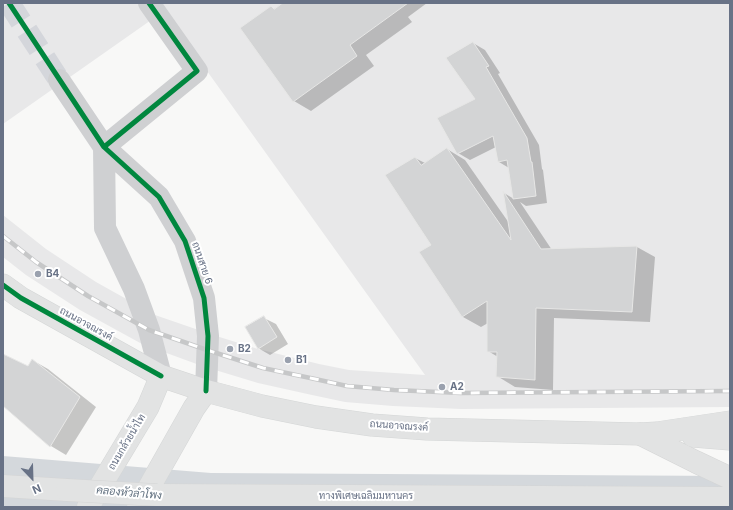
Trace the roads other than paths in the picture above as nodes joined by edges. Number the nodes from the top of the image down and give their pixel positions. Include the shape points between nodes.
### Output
1 (149, 3) edge
2 (59, 80) tunnel mouth
3 (104, 147) junction
4 (3, 285) edge
5 (162, 376) junction
6 (200, 400) junction
7 (730, 422) edge
8 (649, 434) junction
9 (730, 439) edge
10 (730, 478) edge
11 (3, 486) edge
12 (730, 498) edge
13 (88, 507) edge
14 (138, 507) edge

1 - 3 street via 197,71
2 - 3 street, ถนนสาย 6
3 - 5 street via 105,228 134,289
3 - 6 street, ถนนสาย 6 via 159,197 185,241 204,298 208,336
4 - 5 main road, ถนนอาจณรงค์ via 21,298
5 - 6 main road, ถนนอาจณรงค์
5 - 13 main road, ถนนกล้วยน้ำไท via 148,407
6 - 8 main road, ถนนอาจณรงค์ via 262,406 372,425 427,429
6 - 14 main road
7 - 8 main road, ถนนอาจณรงค์
8 - 9 main road, ถนนอาจณรงค์
8 - 10 main road via 696,462
11 - 12 main road, ทางพิเศษเฉลิมมหานคร, bridge via 157,495

